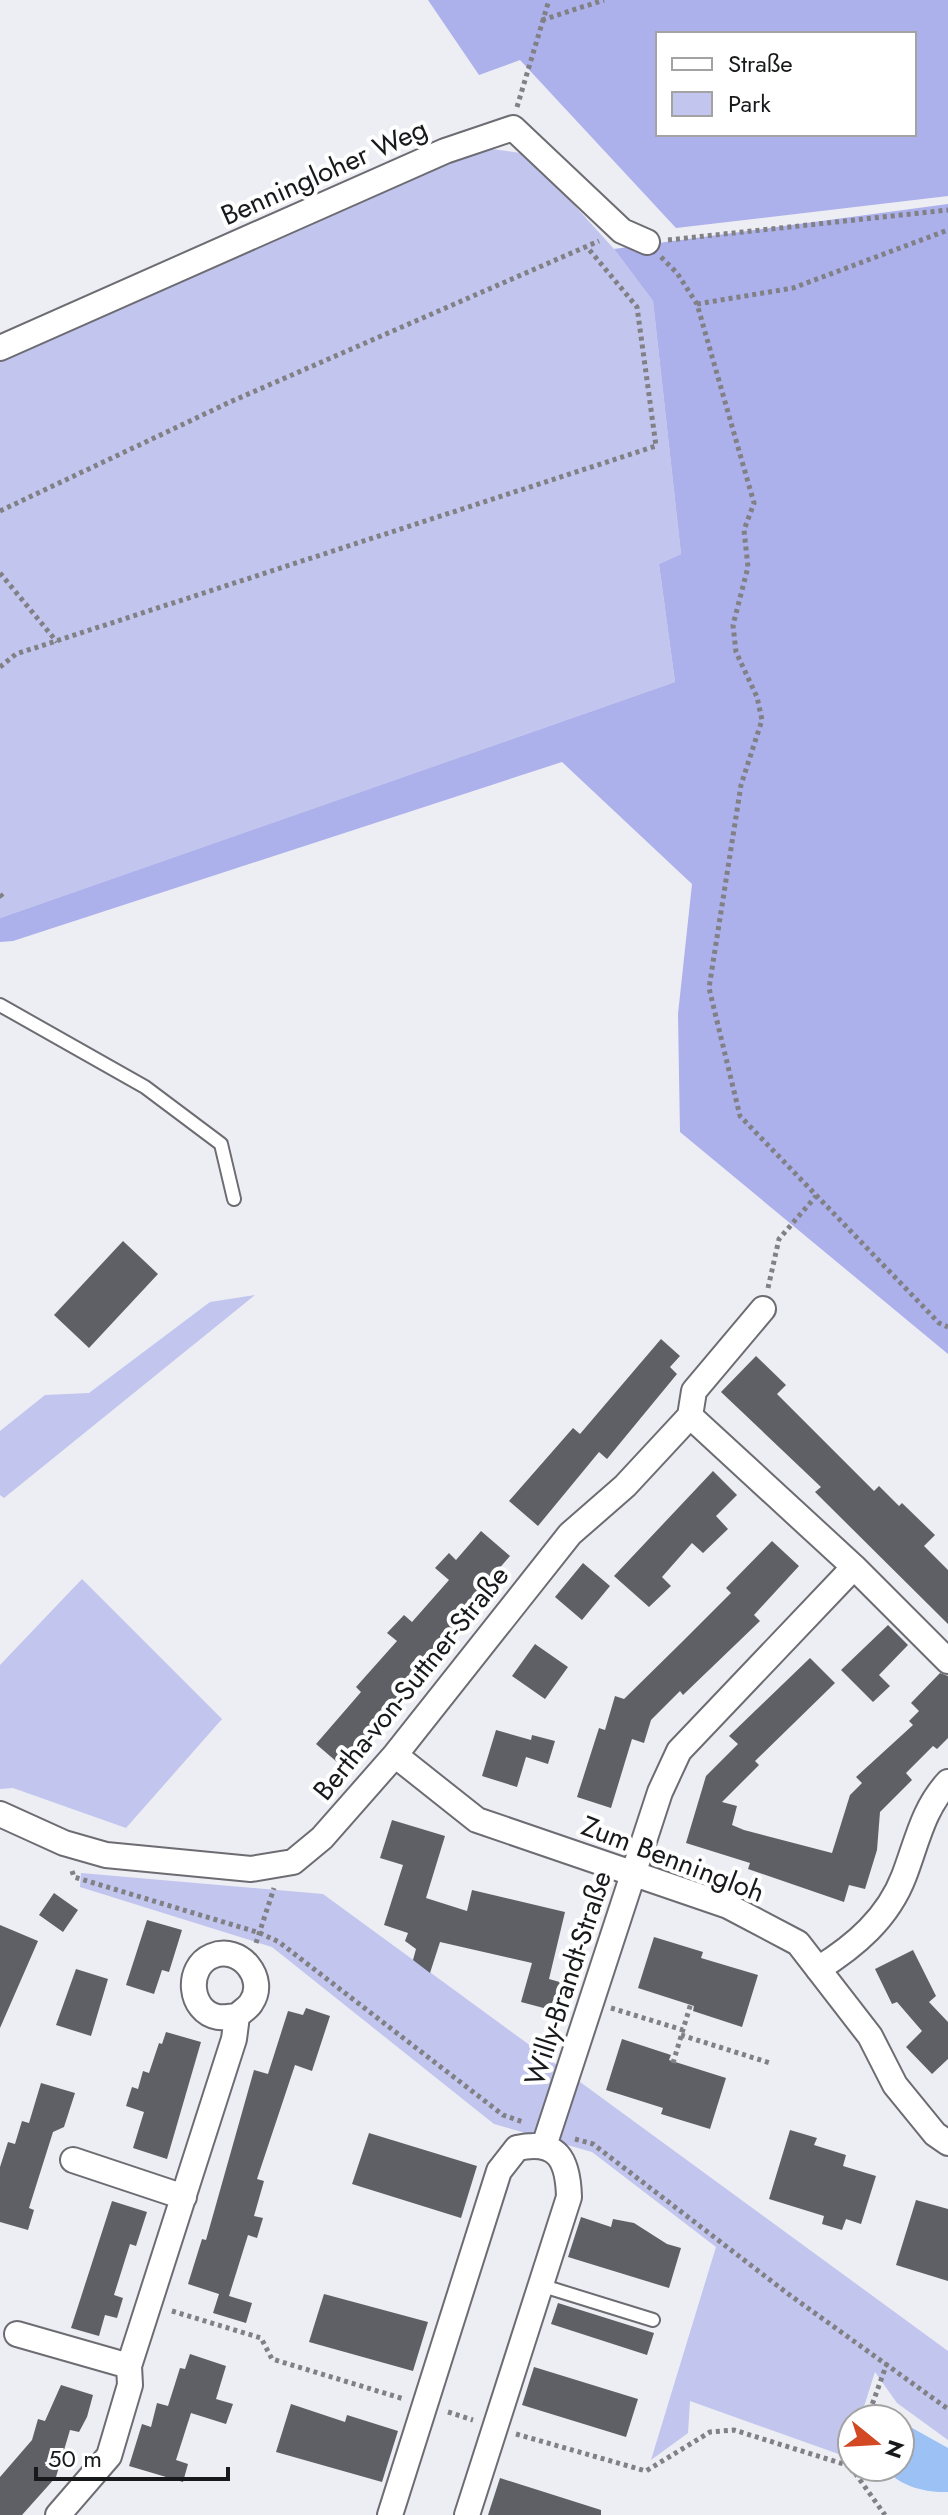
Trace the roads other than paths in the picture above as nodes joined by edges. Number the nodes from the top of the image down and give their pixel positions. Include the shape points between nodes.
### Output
1 (647, 242) road end
2 (0, 348) edge
3 (0, 1005) edge
4 (234, 1199) dead end
5 (763, 1309) road end
6 (690, 1416) junction
7 (854, 1567) junction
8 (948, 1661) edge
9 (395, 1755) junction
10 (948, 1782) edge
11 (0, 1814) edge
12 (633, 1874) junction
13 (818, 1969) junction
14 (237, 2016) junction
15 (546, 2138) junction
16 (948, 2143) edge
17 (73, 2160) dead end
18 (184, 2197) junction
19 (540, 2285) junction
20 (653, 2320) dead end
21 (17, 2334) dead end
22 (129, 2366) junction
23 (58, 2515) edge
24 (390, 2515) edge
25 (467, 2515) edge

1 - 2 street, Benningloher Weg via 622,231 513,128 445,151
3 - 4 lane via 145,1087 221,1144
5 - 6 street, Bertha-von-Suttner-Straße via 694,1391
6 - 7 street
6 - 9 street, Bertha-von-Suttner-Straße via 625,1486 570,1534
7 - 8 street
7 - 12 street, Willy-Brandt-Straße via 679,1751
9 - 11 street, Bertha-von-Suttner-Straße via 322,1838 293,1862 251,1869 106,1855
9 - 12 street, Zum Benningloh via 477,1820
10 - 13 street via 923,1820 885,1913 851,1949
12 - 13 street, Zum Benningloh via 728,1906 798,1943
12 - 15 street, Willy-Brandt-Straße
13 - 16 street, Zum Benningloh via 870,2036 895,2085
14 - 14 street via 217,2017 200,2007 192,1988 197,1969 212,1956 232,1954 249,1964 257,1983 252,2002
14 - 18 street
15 - 19 street via 568,2170 569,2197
15 - 24 street via 517,2148 499,2171
17 - 18 street
18 - 22 street
19 - 20 lane
19 - 25 street
21 - 22 street
22 - 23 street via 130,2385 109,2456

